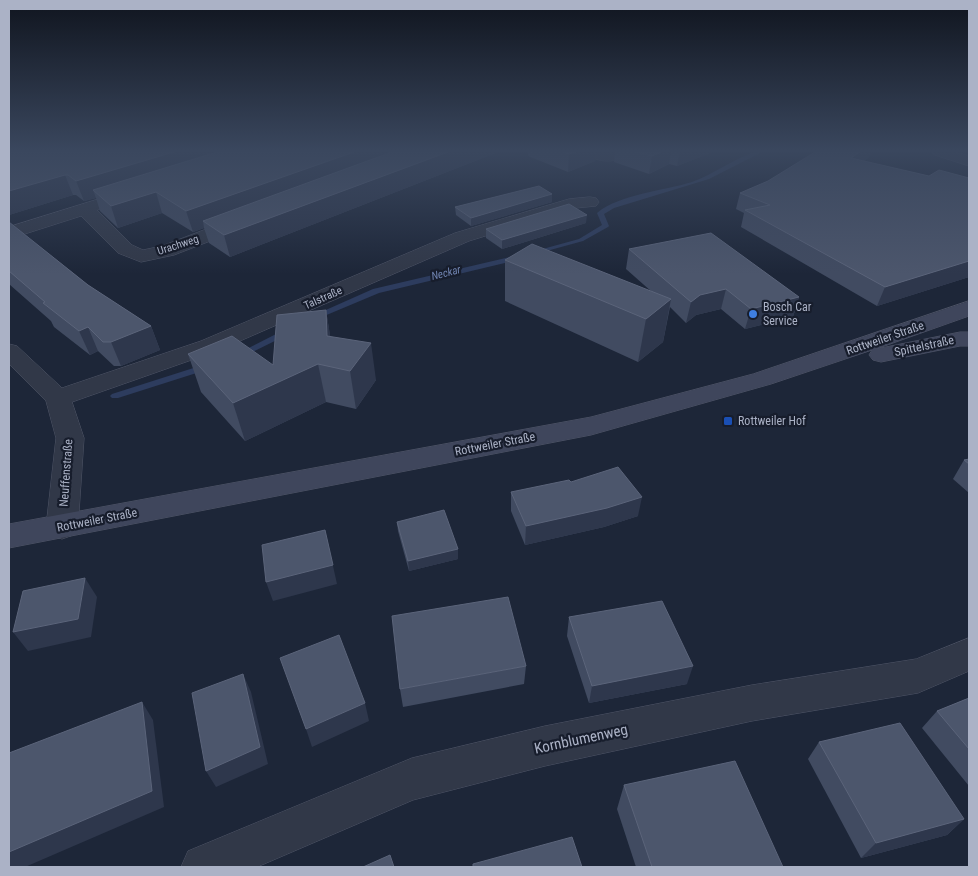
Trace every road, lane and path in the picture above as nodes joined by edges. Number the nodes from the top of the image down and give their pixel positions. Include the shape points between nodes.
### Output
1 (120, 197) edge
2 (590, 202) dead end
3 (84, 208) junction
4 (259, 215) edge
5 (9, 232) edge
6 (969, 308) edge
7 (969, 339) edge
8 (9, 351) edge
9 (762, 379) junction
10 (58, 398) junction
11 (62, 527) junction
12 (9, 536) edge
13 (969, 654) edge
14 (204, 867) edge

1 - 3 street
2 - 10 street, Talstraße via 540,212 462,237 209,346
3 - 4 street, Urachweg via 126,249 141,256 167,251
3 - 5 street
6 - 9 main road, Rottweiler Straße
7 - 9 main road, Spittelstraße
8 - 10 street, Neuffenstraße
9 - 11 main road, Rottweiler Straße via 591,426
10 - 11 street, Neuffenstraße via 70,438
11 - 12 main road, Rottweiler Straße
13 - 14 street, Kornblumenweg via 918,676 743,705 545,746 412,779

